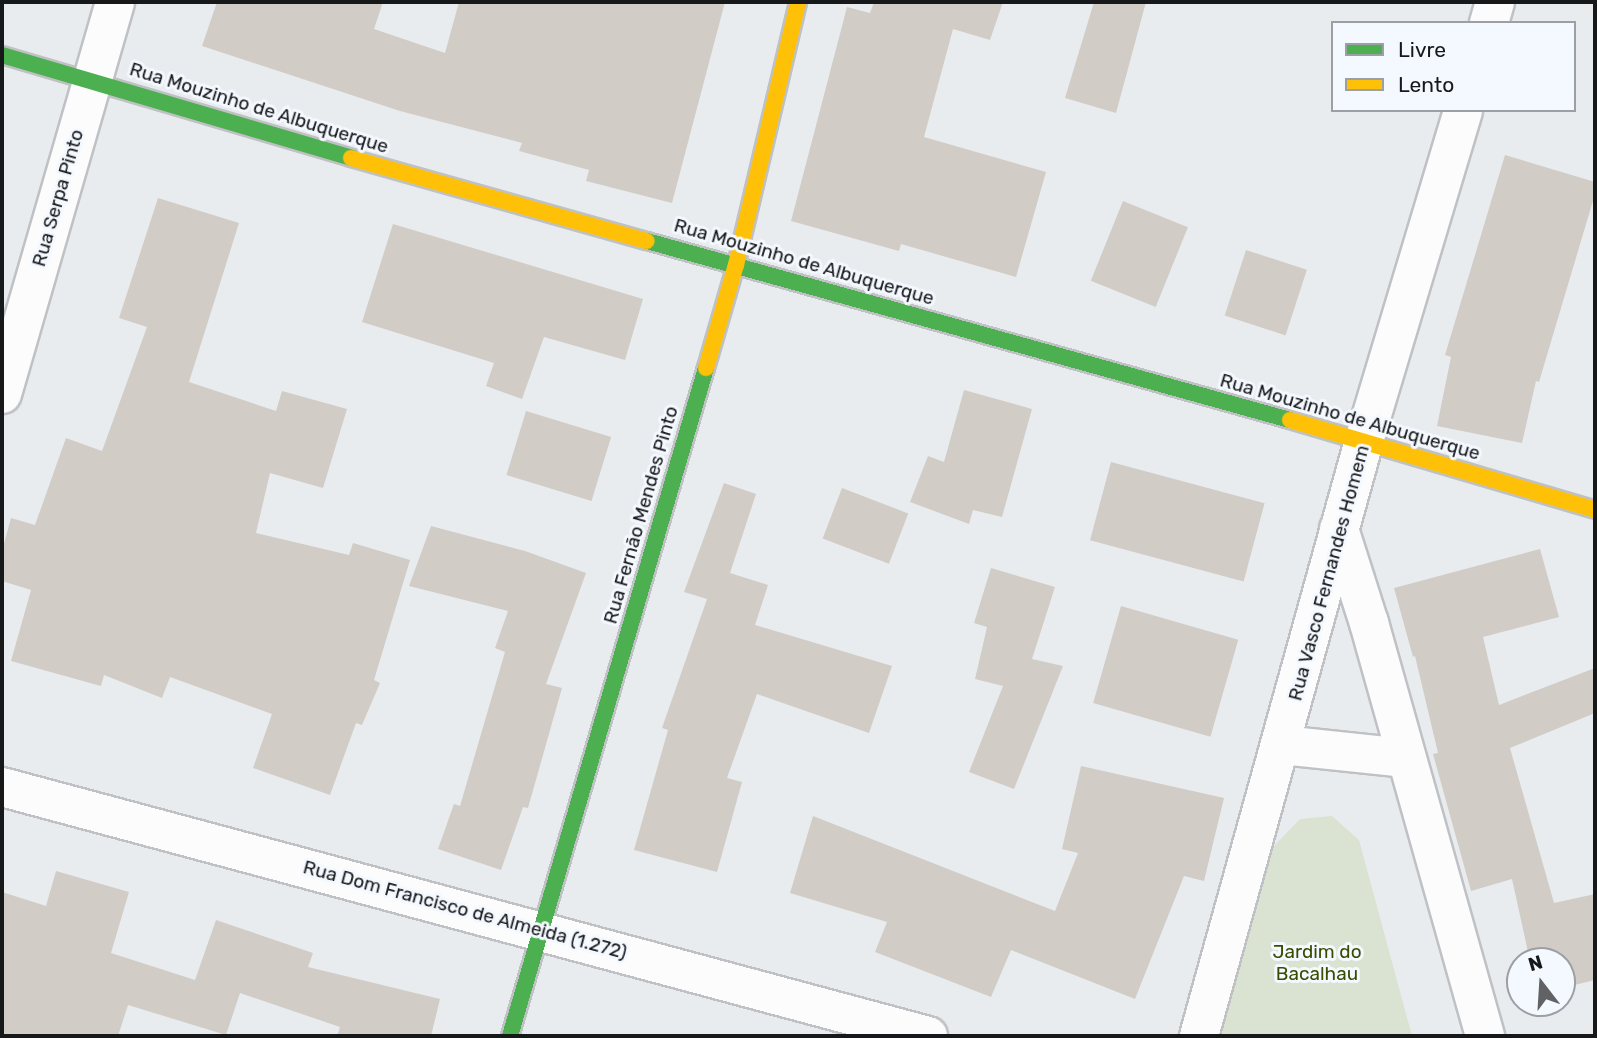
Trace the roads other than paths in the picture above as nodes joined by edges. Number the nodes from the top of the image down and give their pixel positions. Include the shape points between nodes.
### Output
1 (115, 2) edge
2 (797, 2) edge
3 (1495, 2) edge
4 (1490, 21) edge
5 (2, 55) edge
6 (92, 80) junction
7 (1462, 112) edge
8 (736, 265) junction
9 (2, 394) edge
10 (1364, 441) junction
11 (1595, 510) edge
12 (1339, 529) junction
13 (1282, 745) junction
14 (1406, 758) junction
15 (2, 787) edge
16 (541, 930) junction
17 (510, 1036) edge
18 (928, 1036) edge
19 (1199, 1036) edge
20 (1485, 1036) edge

1 - 6 street, Rua Serpa Pinto
2 - 8 street, Rua Fernão Mendes Pinto
3 - 4 street
5 - 6 street, Rua Mouzinho de Albuquerque
6 - 8 street, Rua Mouzinho de Albuquerque
6 - 9 street, Rua Serpa Pinto
7 - 10 street, Rua Vasco Fernandes Homem
8 - 10 street, Rua Mouzinho de Albuquerque
8 - 16 street, Rua Fernão Mendes Pinto
10 - 11 street, Rua Mouzinho de Albuquerque
10 - 12 street, Rua Vasco Fernandes Homem
12 - 13 street, Rua Vasco Fernandes Homem
12 - 14 street
13 - 14 street
13 - 19 street, Rua Vasco Fernandes Homem
14 - 20 street
15 - 16 street, Rua Dom Francisco de Almeida (1.272)
16 - 17 street, Rua Fernão Mendes Pinto
16 - 18 street, Rua Dom Francisco de Almeida (1.272)

